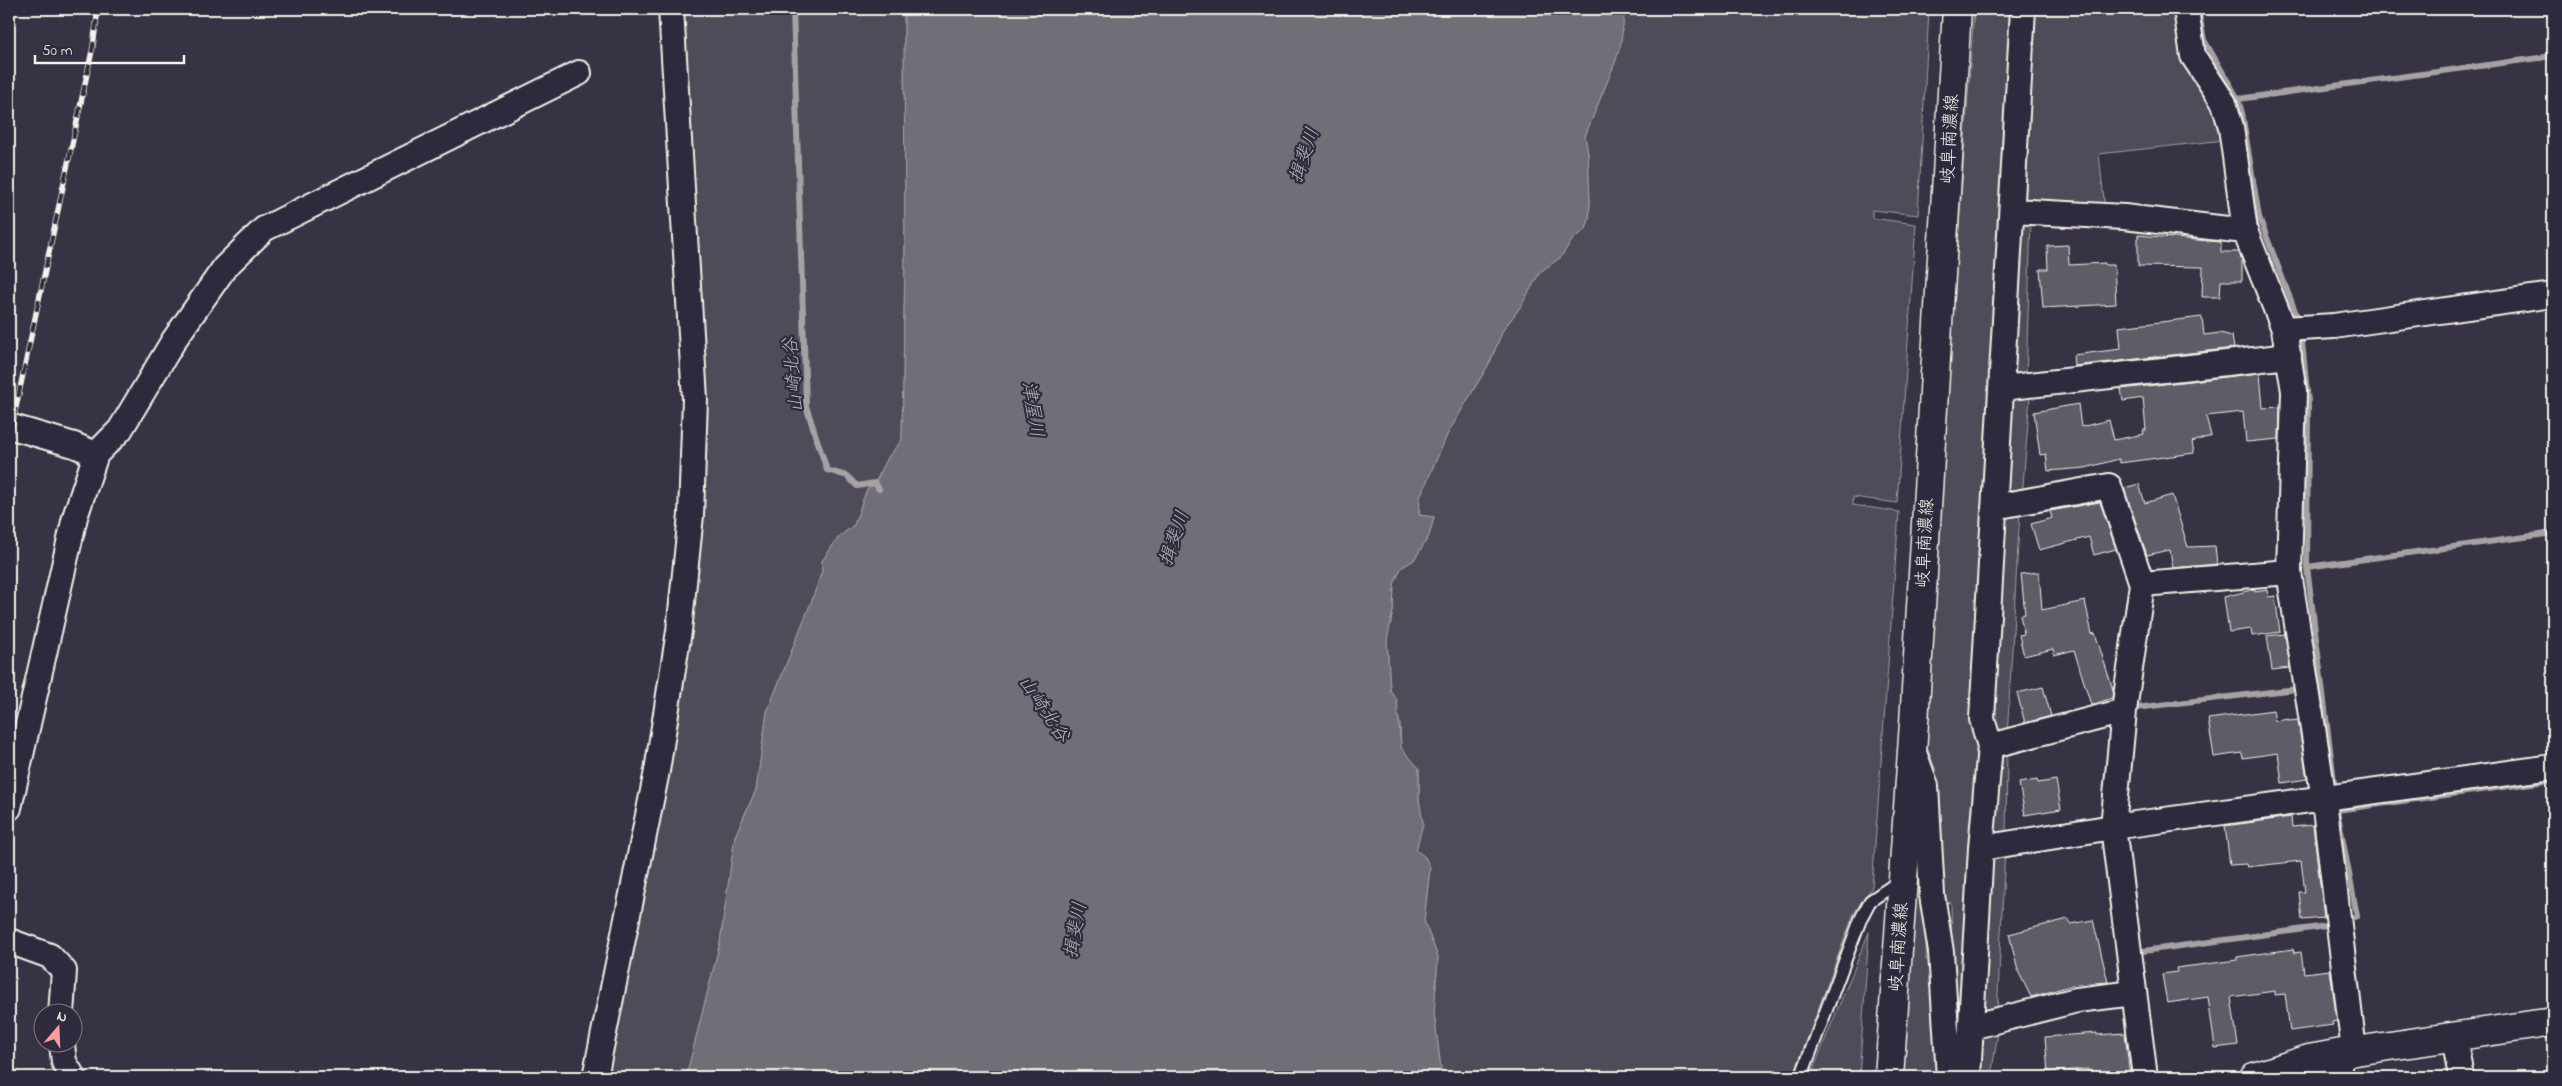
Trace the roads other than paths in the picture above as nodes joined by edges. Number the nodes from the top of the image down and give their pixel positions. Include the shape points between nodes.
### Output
1 (671, 9) edge
2 (1957, 9) edge
3 (2023, 9) edge
4 (2186, 9) edge
5 (578, 73) dead end
6 (2012, 211) junction
7 (2245, 231) junction
8 (2553, 295) edge
9 (2284, 330) junction
10 (2289, 356) junction
11 (2002, 388) junction
12 (9, 426) edge
13 (96, 454) junction
14 (1994, 507) junction
15 (2289, 572) junction
16 (2142, 584) junction
17 (2124, 711) junction
18 (1990, 746) junction
19 (1912, 747) junction
20 (2553, 768) edge
21 (2324, 800) junction
22 (9, 808) edge
23 (2113, 827) junction
24 (1981, 848) junction
25 (1903, 879) junction
26 (9, 941) edge
27 (2134, 993) junction
28 (62, 1004) edge
29 (2553, 1022) edge
30 (1971, 1027) junction
31 (2454, 1036) junction
32 (63, 1054) edge
33 (2344, 1060) edge
34 (73, 1077) edge
35 (595, 1077) edge
36 (1801, 1077) edge
37 (1889, 1077) edge
38 (1949, 1077) edge
39 (1968, 1077) edge
40 (2145, 1077) edge
41 (2254, 1077) edge
42 (2460, 1077) edge

1 - 35 street via 695,399 691,514 680,631 657,771
2 - 19 main road, 岐阜南濃線
3 - 6 street
4 - 7 street via 2194,56 2224,103 2231,127
5 - 13 street via 264,229 225,267 174,340 120,430
6 - 7 street via 2124,217
6 - 11 street
7 - 9 street
8 - 9 street
9 - 10 street
10 - 11 street
10 - 15 street via 2294,391
11 - 14 street
12 - 13 street
13 - 22 street via 75,516
14 - 16 street via 2109,486
14 - 18 street via 1982,719
15 - 16 street
15 - 21 street
16 - 17 street
17 - 18 street
17 - 23 street
18 - 24 street
19 - 25 main road, 岐阜南濃線
19 - 38 street via 1926,786 1932,895 1941,952
20 - 21 street
21 - 23 street
21 - 33 street
23 - 24 street
23 - 27 street
24 - 30 street
25 - 36 lane via 1870,901 1861,918
25 - 37 main road, 岐阜南濃線
26 - 28 street via 50,956 64,971
27 - 30 street via 2077,1000
27 - 40 street
29 - 31 main road
30 - 39 street
31 - 33 main road
31 - 42 street
32 - 34 street
33 - 41 main road via 2309,1059

